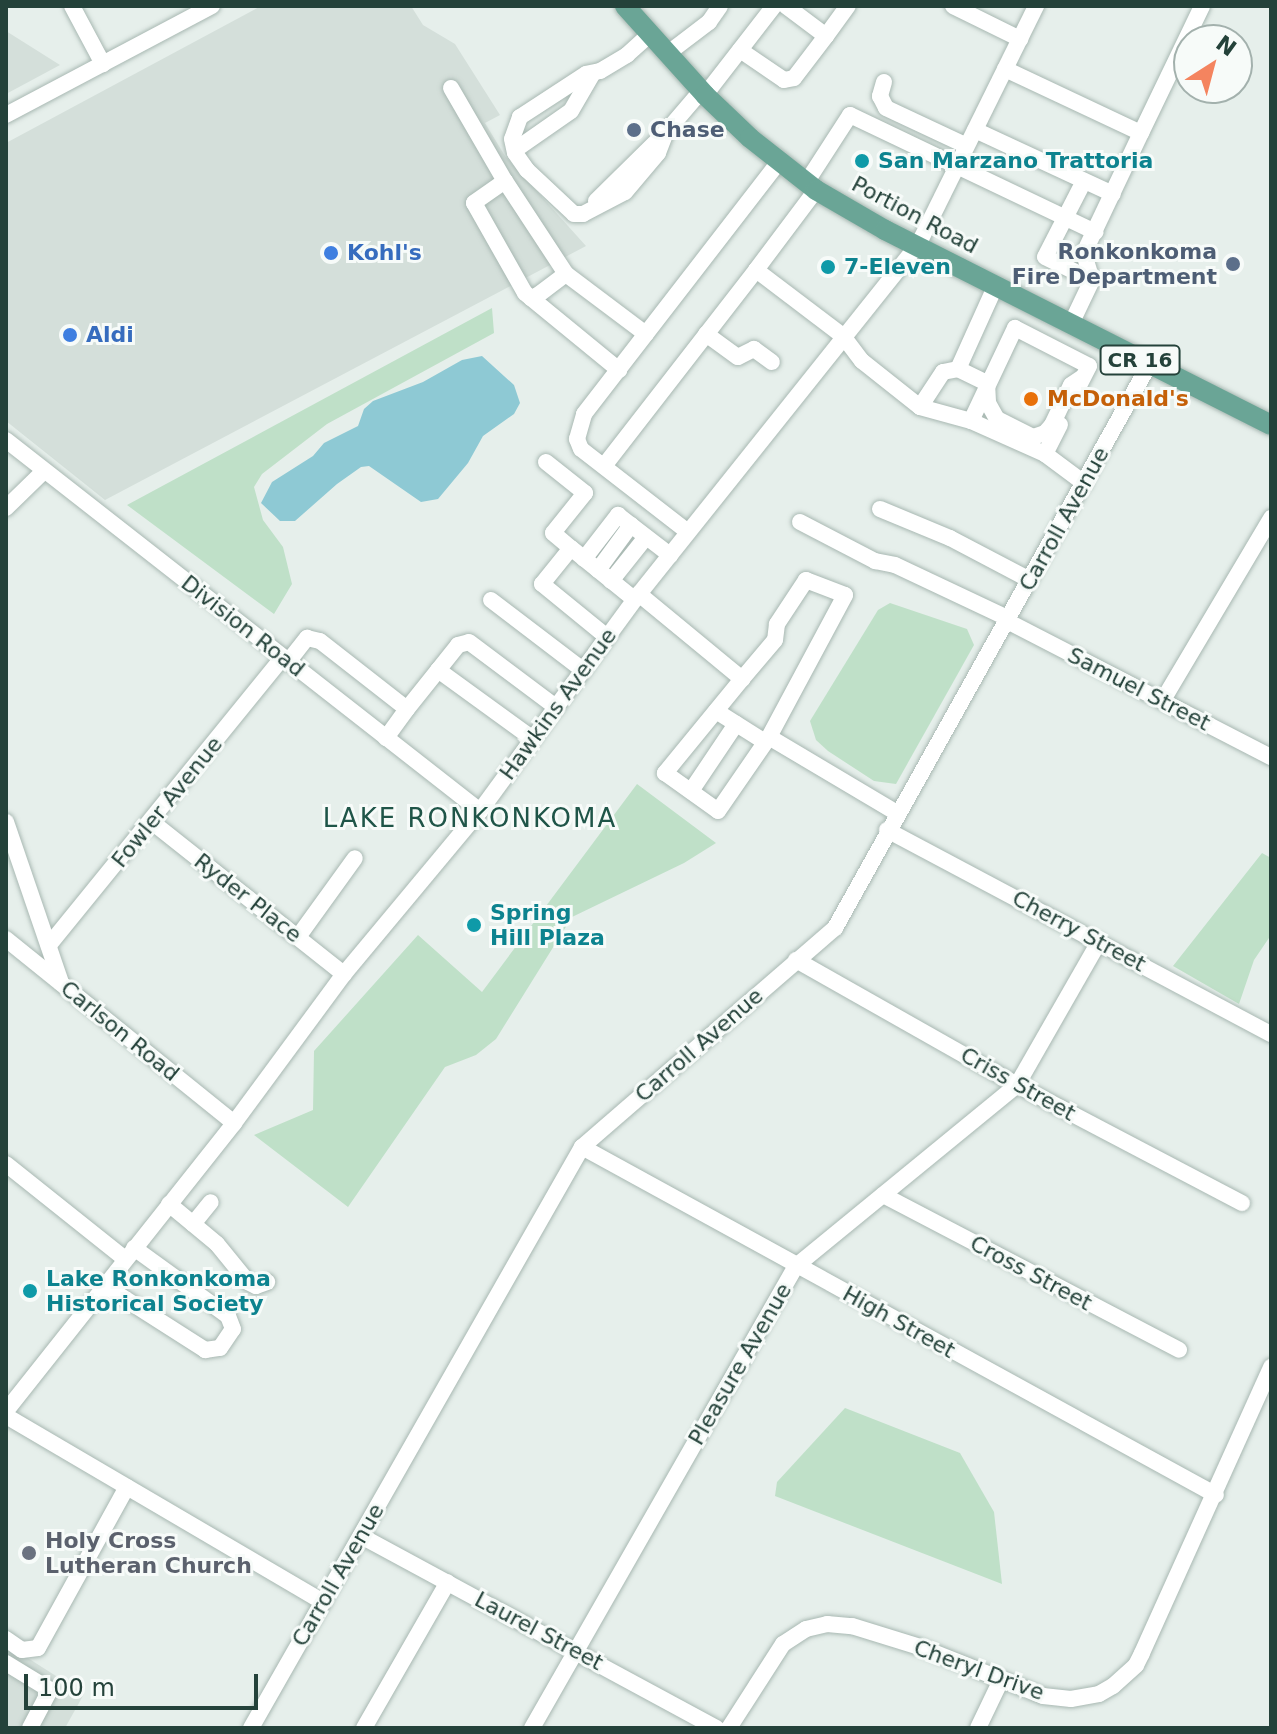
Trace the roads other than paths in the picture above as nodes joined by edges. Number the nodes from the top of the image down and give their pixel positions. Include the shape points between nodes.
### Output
1 (212, 6) edge
2 (625, 6) edge
3 (774, 6) edge
4 (786, 6) edge
5 (848, 6) edge
6 (953, 6) edge
7 (1036, 6) edge
8 (1202, 6) edge
9 (75, 7) edge
10 (717, 8) edge
11 (649, 35) junction
12 (826, 36) junction
13 (1020, 39) junction
14 (740, 50) junction
15 (667, 54) junction
16 (103, 64) junction
17 (1005, 69) junction
18 (589, 74) junction
19 (884, 82) dead end
20 (451, 88) dead end
21 (703, 93) junction
22 (6, 115) edge
23 (975, 130) junction
24 (1141, 133) junction
25 (967, 146) junction
26 (515, 150) junction
27 (779, 162) junction
28 (958, 164) junction
29 (505, 181) junction
30 (1084, 181) junction
31 (811, 187) junction
32 (1113, 194) junction
33 (1065, 217) junction
34 (1095, 232) junction
35 (918, 245) junction
36 (756, 270) junction
37 (566, 274) junction
38 (1092, 280) junction
39 (996, 285) junction
40 (531, 298) junction
41 (1029, 303) junction
42 (1071, 324) junction
43 (1015, 328) junction
44 (646, 334) junction
45 (706, 334) junction
46 (843, 336) junction
47 (1102, 340) junction
48 (772, 362) dead end
49 (1149, 365) junction
50 (958, 369) junction
51 (619, 370) junction
52 (1086, 372) junction
53 (987, 383) junction
54 (920, 407) junction
55 (971, 421) junction
56 (1271, 425) edge
57 (6, 440) edge
58 (1045, 454) junction
59 (546, 462) dead end
60 (604, 466) junction
61 (44, 471) junction
62 (1084, 483) junction
63 (6, 508) edge
64 (880, 509) dead end
65 (1271, 518) edge
66 (800, 522) dead end
67 (631, 525) junction
68 (688, 532) junction
69 (646, 537) junction
70 (578, 554) junction
71 (670, 555) junction
72 (598, 570) junction
73 (1030, 580) junction
74 (611, 581) junction
75 (636, 596) junction
76 (491, 600) dead end
77 (1008, 620) junction
78 (607, 637) junction
79 (285, 660) junction
80 (438, 670) junction
81 (583, 670) junction
82 (742, 679) junction
83 (1163, 700) junction
84 (556, 707) junction
85 (407, 709) junction
86 (716, 711) junction
87 (736, 724) junction
88 (386, 738) junction
89 (533, 739) junction
90 (767, 739) junction
91 (1271, 757) edge
92 (691, 791) junction
93 (480, 811) junction
94 (897, 813) junction
95 (6, 822) edge
96 (152, 822) junction
97 (887, 830) junction
98 (355, 858) dead end
99 (298, 937) junction
100 (6, 939) edge
101 (1099, 942) junction
102 (49, 945) junction
103 (796, 960) junction
104 (344, 974) junction
105 (61, 983) junction
106 (1271, 1034) edge
107 (1017, 1085) junction
108 (234, 1123) junction
109 (582, 1147) junction
110 (6, 1164) edge
111 (883, 1195) junction
112 (211, 1202) dead end
113 (1242, 1203) dead end
114 (169, 1204) junction
115 (193, 1224) junction
116 (130, 1254) junction
117 (796, 1266) junction
118 (267, 1282) dead end
119 (105, 1286) junction
120 (1179, 1350) dead end
121 (1271, 1367) edge
122 (8, 1405) edge
123 (127, 1487) junction
124 (1216, 1495) junction
125 (361, 1536) junction
126 (448, 1582) junction
127 (323, 1602) junction
128 (6, 1639) edge
129 (576, 1651) junction
130 (6, 1663) edge
131 (1001, 1680) junction
132 (30, 1728) edge
133 (251, 1728) edge
134 (364, 1728) edge
135 (532, 1728) edge
136 (716, 1728) edge
137 (729, 1728) edge
138 (978, 1728) edge

1 - 16 street
2 - 11 main road, Portion Road / CR 16
3 - 14 street
4 - 12 street
5 - 12 street
6 - 13 street
7 - 13 street, Hawkins Avenue
8 - 24 street
9 - 16 street
10 - 15 street
11 - 15 main road, Portion Road / CR 16
11 - 18 street via 627,55
12 - 14 street via 794,78 784,80
13 - 17 street, Hawkins Avenue
14 - 21 street
15 - 21 main road, Portion Road / CR 16
16 - 22 street
17 - 23 street, Hawkins Avenue
17 - 24 street
18 - 26 street via 571,111
18 - 26 street via 520,117 512,139
19 - 25 street via 880,96 886,108
20 - 29 street
21 - 26 street via 666,132 658,153 625,192 583,214 574,214 527,170
21 - 27 main road, Portion Road / CR 16
23 - 25 street, Hawkins Avenue
23 - 30 street
24 - 32 street
25 - 28 street, Hawkins Avenue
27 - 31 main road, Portion Road / CR 16
27 - 44 street
28 - 31 street via 850,115
28 - 33 street
28 - 35 street, Hawkins Avenue
29 - 37 street
29 - 40 street via 474,203
30 - 32 street
30 - 33 street
31 - 35 main road, Portion Road / CR 16
31 - 36 street
32 - 34 street
33 - 34 street
33 - 38 street via 1045,257
34 - 38 street via 1084,253
35 - 39 main road, Portion Road / CR 16
35 - 46 street, Hawkins Avenue
36 - 45 street
36 - 46 street
37 - 40 street
37 - 44 street
38 - 42 street
39 - 41 main road, Portion Road / CR 16
39 - 50 street
40 - 51 street
41 - 42 main road, Portion Road / CR 16
41 - 43 street
42 - 47 main road, Portion Road / CR 16
43 - 52 street
43 - 53 street
44 - 51 street
45 - 48 street via 738,357 754,349
45 - 60 street
46 - 54 street via 862,361
46 - 68 street, Hawkins Avenue
47 - 49 main road, Portion Road / CR 16
47 - 52 street
49 - 56 main road, Portion Road / CR 16
49 - 62 street, Carroll Avenue
50 - 53 street
50 - 54 street via 943,372
51 - 60 street via 584,414 577,439 581,449
52 - 53 street via 1071,385 1052,425 1033,437 997,419 988,403
52 - 58 street
53 - 55 street
54 - 55 street
55 - 58 street
57 - 61 street, Division Road
58 - 62 street
59 - 70 street via 585,493 553,533
60 - 68 street
61 - 63 street
61 - 79 street, Division Road
62 - 73 street, Carroll Avenue
64 - 73 street
65 - 83 street
66 - 77 street, Samuel Street
67 - 69 street
67 - 70 street via 618,515
67 - 72 street
68 - 71 street, Hawkins Avenue
69 - 71 street
69 - 74 street
70 - 72 street
70 - 78 street via 542,584
71 - 75 street, Hawkins Avenue
72 - 74 street
73 - 77 street, Carroll Avenue
74 - 75 street
75 - 78 street, Hawkins Avenue
75 - 82 street
76 - 81 street
77 - 83 street, Samuel Street
77 - 94 street, Carroll Avenue
78 - 81 street, Hawkins Avenue
79 - 85 street, Fowler Avenue via 307,638 320,641
79 - 88 street, Division Road
79 - 96 street, Fowler Avenue
80 - 84 street via 458,645 469,642
80 - 85 street
80 - 89 street
81 - 84 street, Hawkins Avenue
82 - 86 street
82 - 90 street via 775,640 777,624 806,580 845,595
83 - 91 street, Samuel Street
84 - 89 street, Hawkins Avenue
85 - 88 street
86 - 87 street
86 - 92 street via 665,773
87 - 90 street
87 - 92 street
88 - 93 street, Division Road
89 - 93 street, Hawkins Avenue
90 - 92 street via 718,811
90 - 94 street
93 - 104 street, Hawkins Avenue
94 - 97 street, Carroll Avenue
95 - 102 street
96 - 99 street, Ryder Place
96 - 102 street, Fowler Avenue
97 - 101 street, Cherry Street
97 - 103 street, Carroll Avenue via 835,928
98 - 99 street
99 - 104 street, Ryder Place
100 - 105 street, Carlson Road
101 - 106 street, Cherry Street
101 - 107 street, Pleasure Avenue
102 - 105 street
103 - 107 street, Criss Street
103 - 109 street, Carroll Avenue
104 - 108 street, Hawkins Avenue
105 - 108 street, Carlson Road
107 - 111 street, Pleasure Avenue
107 - 113 street, Criss Street
108 - 114 street, Hawkins Avenue
109 - 117 street, High Street
109 - 125 street, Carroll Avenue
110 - 116 street
111 - 117 street, Pleasure Avenue
111 - 120 street, Cross Street
112 - 115 street
114 - 115 street
114 - 116 street, Hawkins Avenue
115 - 118 street via 248,1282
116 - 119 street, Hawkins Avenue
116 - 119 street via 228,1316 233,1329 220,1348 205,1350
117 - 124 street, High Street
117 - 129 street, Pleasure Avenue
119 - 122 street, Hawkins Avenue
121 - 124 street, Cheryl Drive
122 - 123 street
123 - 127 street
123 - 128 street via 38,1648 22,1650
124 - 131 street, Cheryl Drive via 1142,1653 1126,1676 1099,1694 1071,1699 1043,1696
125 - 126 street, Laurel Street
125 - 127 street, Carroll Avenue
126 - 129 street, Laurel Street
126 - 134 street
127 - 133 street, Carroll Avenue
129 - 135 street, Pleasure Avenue
129 - 136 street, Laurel Street
130 - 132 street via 50,1690
131 - 137 street, Cheryl Drive via 920,1647 852,1626 827,1624 806,1629 783,1644
131 - 138 street

